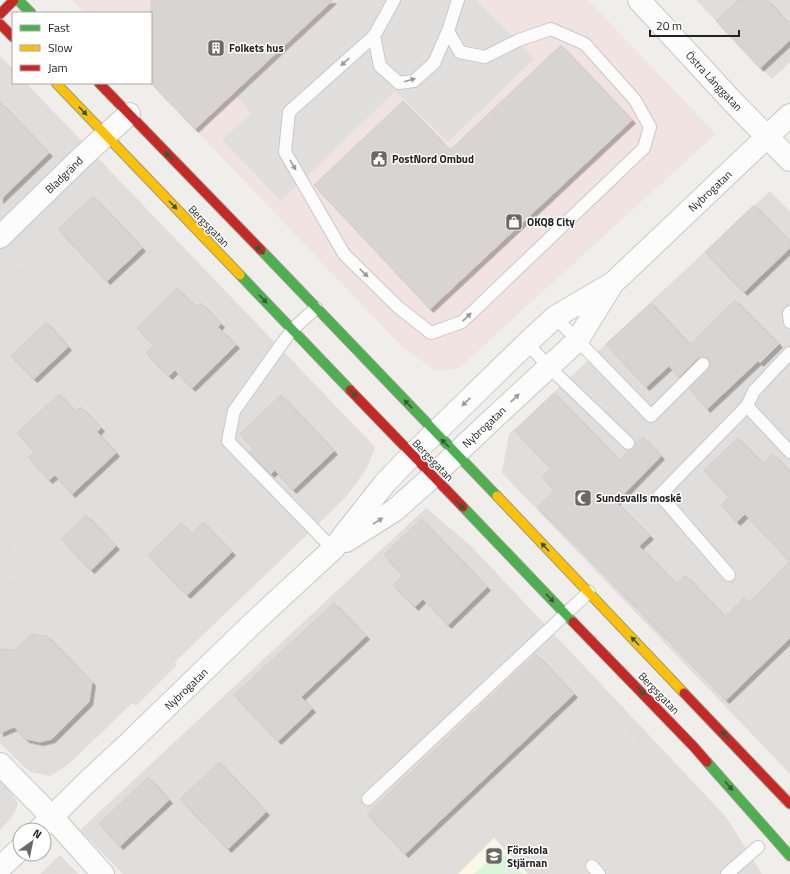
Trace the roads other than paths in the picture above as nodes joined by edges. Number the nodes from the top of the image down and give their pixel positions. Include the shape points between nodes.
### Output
1 (14, 0) edge
2 (18, 0) edge
3 (394, 0) edge
4 (458, 0) edge
5 (639, 0) edge
6 (30, 12) edge
7 (0, 14) edge
8 (0, 24) edge
9 (448, 31) junction
10 (12, 36) edge
11 (374, 36) junction
12 (57, 84) edge
13 (99, 84) edge
14 (129, 114) junction
15 (790, 115) edge
16 (106, 135) junction
17 (767, 136) junction
18 (790, 160) edge
19 (0, 237) edge
20 (613, 283) junction
21 (316, 308) junction
22 (790, 312) edge
23 (554, 317) junction
24 (790, 322) edge
25 (292, 330) junction
26 (577, 341) junction
27 (527, 343) junction
28 (790, 353) edge
29 (703, 364) dead end
30 (549, 367) junction
31 (747, 406) junction
32 (435, 432) junction
33 (628, 444) dead end
34 (790, 452) edge
35 (456, 453) junction
36 (412, 454) junction
37 (433, 476) junction
38 (333, 549) junction
39 (729, 575) dead end
40 (589, 592) junction
41 (565, 614) junction
42 (0, 764) edge
43 (368, 799) dead end
44 (790, 804) edge
45 (44, 822) edge
46 (47, 822) edge
47 (52, 830) edge
48 (758, 846) dead end
49 (790, 856) edge
50 (12, 857) edge
51 (0, 868) edge
52 (103, 874) edge
53 (727, 874) edge

1 - 7 main road
2 - 6 main road
3 - 11 lane
4 - 9 lane
5 - 17 street, Östra Långgatan
8 - 10 main road
11 -> 9 lane via 380,66 399,83 414,81 434,63
11 -> 9 lane via 289,112 285,152 344,254 398,306 431,333 462,322 644,148 650,127 635,100 585,44 551,29 519,40 485,57 460,52
12 -> 16 main road, Bergsgatan
13 - 14 main road, Bergsgatan
14 - 16 street, Bladgränd
21 -> 14 main road, Bergsgatan
15 - 17 street, Nybrogatan
16 - 19 street, Bladgränd
16 -> 25 main road, Bergsgatan
17 - 18 street, Östra Långgatan
17 - 20 street, Nybrogatan
20 - 23 street, Nybrogatan
20 - 26 street, Nybrogatan
21 - 25 lane
32 -> 21 main road, Bergsgatan
22 - 24 lane
23 - 26 lane
23 - 27 street, Nybrogatan
25 -> 36 main road, Bergsgatan
25 - 38 lane via 234,411 228,441
26 - 29 lane via 650,416
26 - 30 street, Nybrogatan
27 - 30 lane
27 -> 32 street, Nybrogatan
28 - 31 lane via 754,391
30 - 33 lane
35 -> 30 street, Nybrogatan
31 - 34 lane
31 - 39 lane via 660,495
35 -> 32 main road, Bergsgatan
32 - 36 street, Nybrogatan
35 - 37 street, Nybrogatan
40 -> 35 main road, Bergsgatan
36 - 37 main road, Bergsgatan
36 - 38 street, Nybrogatan via 385,483
38 -> 37 street, Nybrogatan via 395,510
37 -> 41 main road, Bergsgatan
38 - 46 street, Nybrogatan
40 - 41 lane
44 -> 40 main road, Bergsgatan
41 - 43 lane
41 -> 49 main road, Bergsgatan via 694,746
42 - 45 street
47 - 52 street
48 - 53 lane
50 - 51 street

